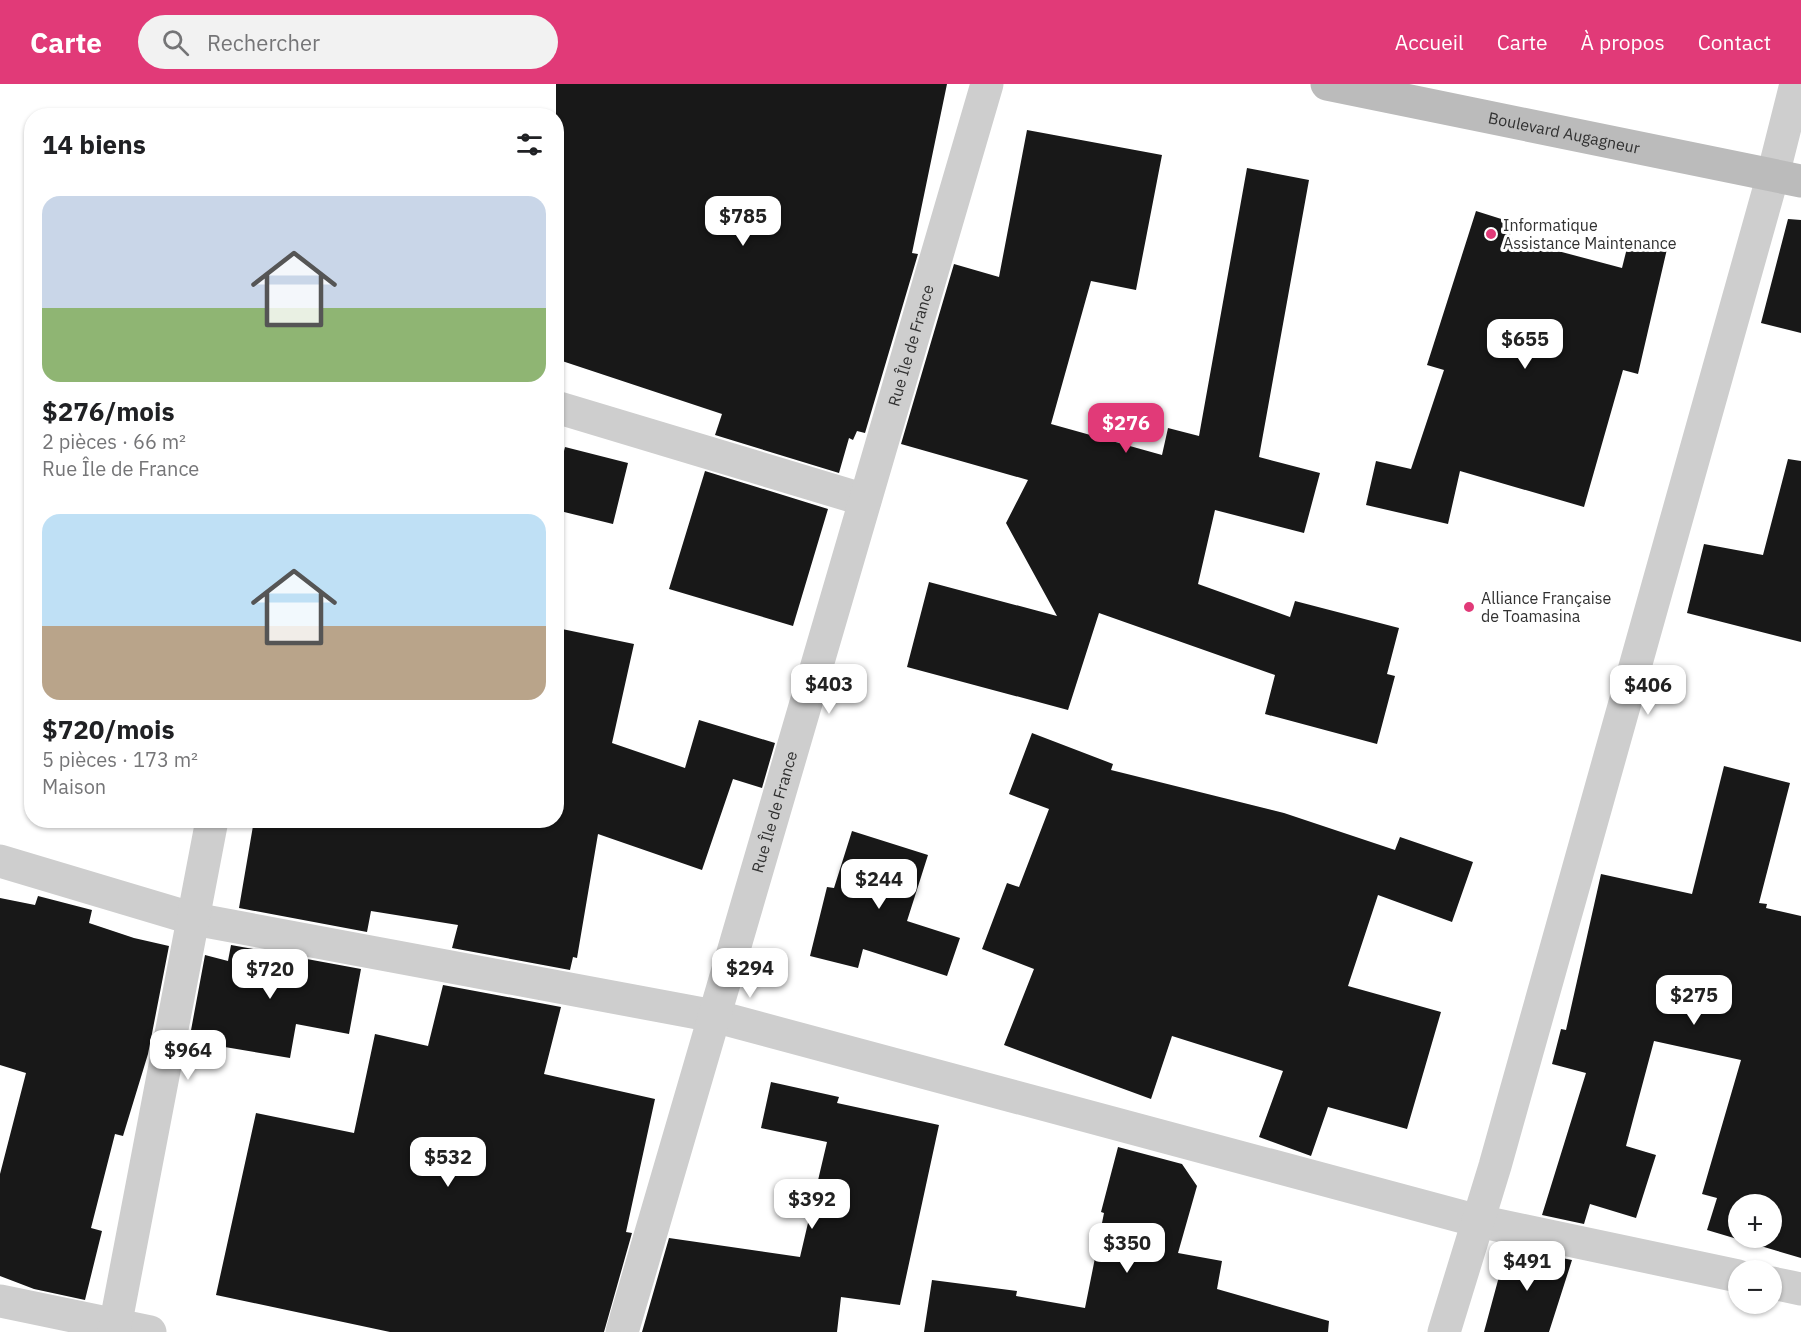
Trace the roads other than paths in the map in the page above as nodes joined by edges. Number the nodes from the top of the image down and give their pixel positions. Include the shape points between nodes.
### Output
1 (987, 84) edge
2 (1327, 84) edge
3 (1796, 84) edge
4 (1787, 178) edge
5 (564, 408) edge
6 (865, 500) junction
7 (211, 828) edge
8 (0, 861) edge
9 (194, 919) junction
10 (714, 1016) junction
11 (1478, 1221) junction
12 (1728, 1274) edge
13 (1782, 1284) edge
14 (1801, 1289) edge
15 (0, 1301) edge
16 (115, 1328) edge
17 (150, 1332) edge
18 (622, 1332) edge
19 (1444, 1332) edge

1 - 6 street, Rue Île de France
2 - 4 street, Boulevard Augagneur
3 - 4 street
4 - 11 street
5 - 6 street
6 - 10 street, Rue Île de France
7 - 9 street
8 - 9 street
9 - 10 street
9 - 16 street
10 - 11 street
10 - 18 street, Rue Île de France
11 - 12 street
11 - 19 street
13 - 14 street
15 - 16 street
16 - 17 street

